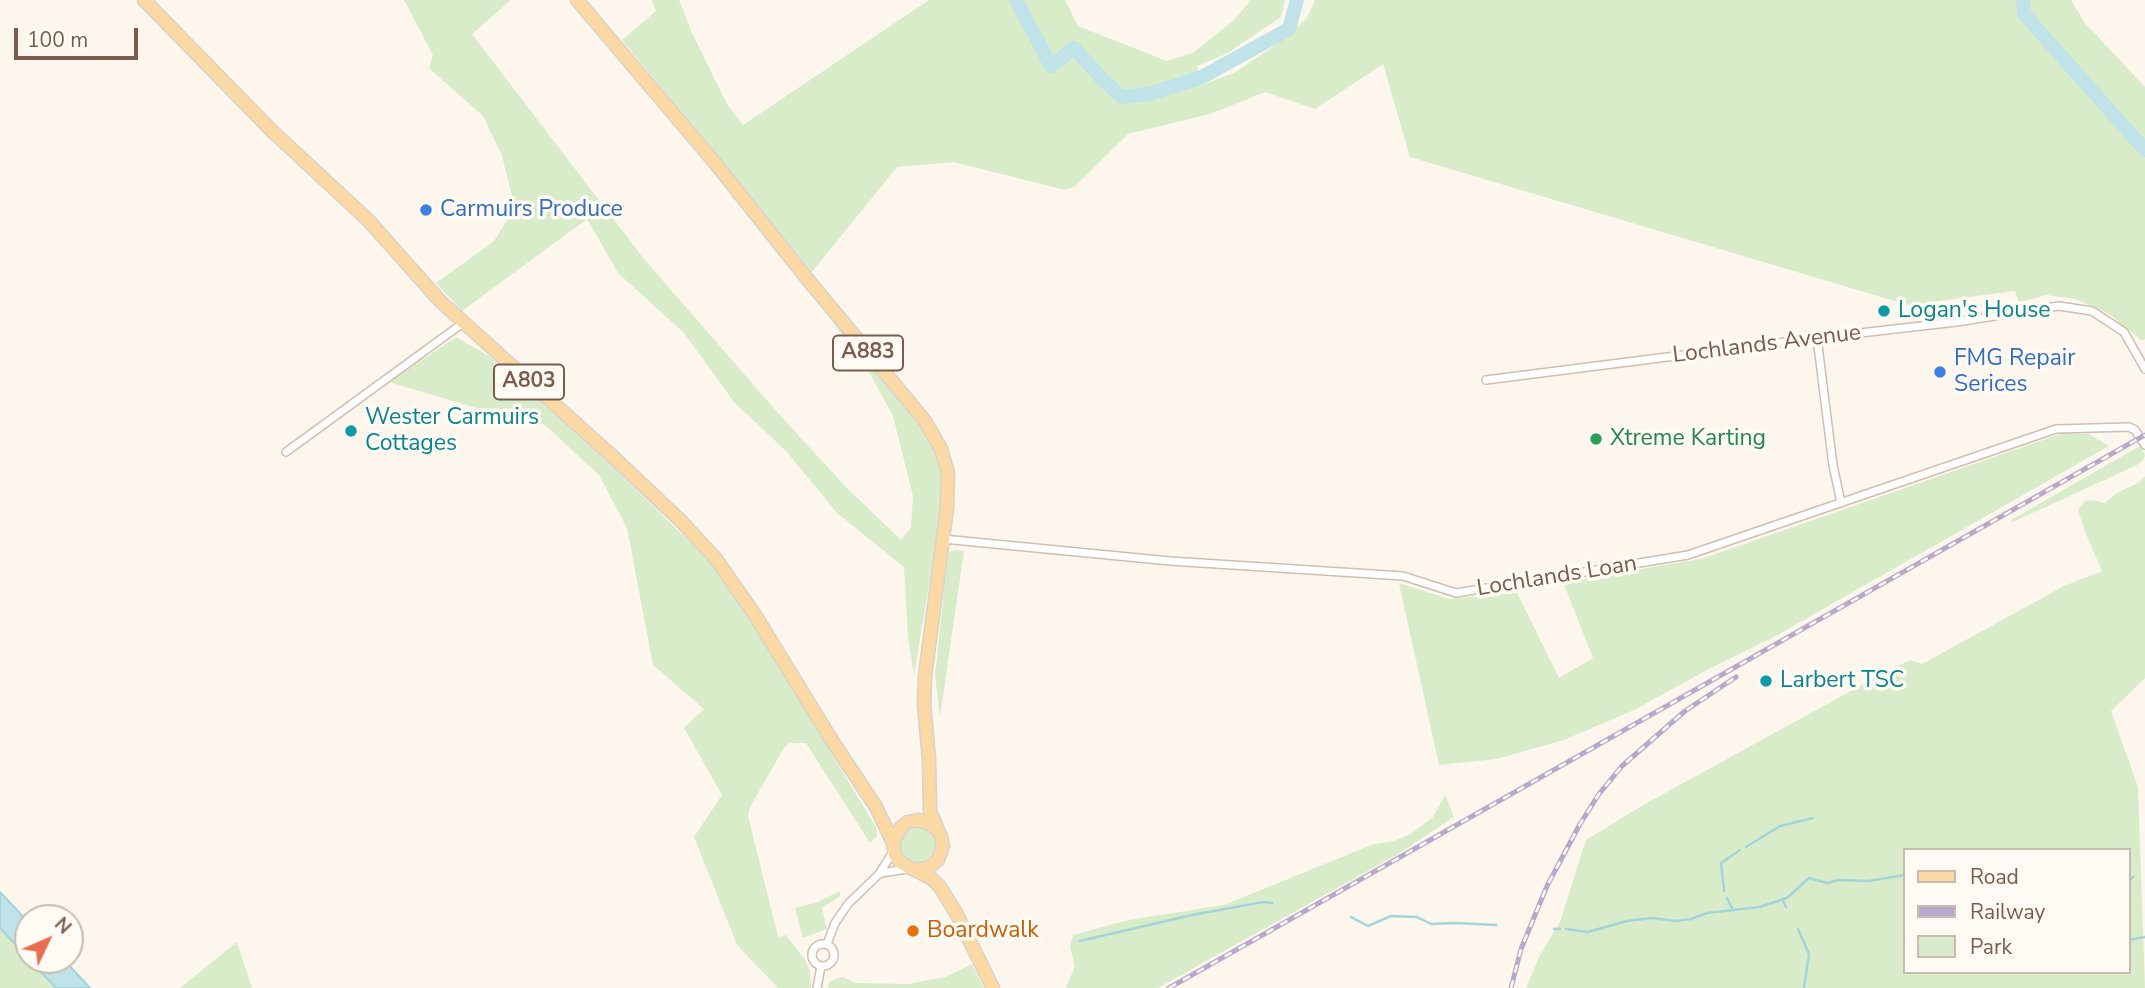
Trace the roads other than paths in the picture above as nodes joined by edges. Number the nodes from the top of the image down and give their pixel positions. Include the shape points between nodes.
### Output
1 (144, 0) edge
2 (577, 0) edge
3 (463, 323) junction
4 (1817, 338) junction
5 (2145, 369) edge
6 (1486, 380) dead end
7 (2145, 444) edge
8 (286, 452) dead end
9 (1841, 503) junction
10 (943, 539) junction
11 (930, 783) junction
12 (871, 798) junction
13 (910, 822) junction
14 (937, 829) junction
15 (893, 847) junction
16 (938, 860) junction
17 (913, 870) junction
18 (879, 874) junction
19 (943, 892) junction
20 (827, 944) junction
21 (821, 965) junction
22 (817, 988) edge
23 (993, 988) edge

1 - 3 main road, A803 via 271,130 368,220
2 - 10 main road, A883 via 925,421 948,473
3 - 8 street
3 - 12 main road, A803 via 611,455 716,559
4 - 5 street, Lochlands Avenue via 2059,306 2092,312 2124,332
4 - 6 street, Lochlands Avenue
4 - 9 street
7 - 9 street, Lochlands Loan via 2129,427 2056,429
9 - 10 street, Lochlands Loan via 1688,555 1456,593 1403,576
10 - 11 main road, A883 via 925,676
11 - 13 main road via 924,803
11 - 14 main road via 930,811
12 - 13 main road, A803 via 885,811
12 - 15 main road, A803
13 - 14 main road via 928,822
13 - 15 main road via 898,831
14 - 16 main road via 943,842
15 - 17 main road via 900,862
15 - 18 street
16 - 17 main road via 928,868
16 - 19 main road
17 - 18 street
17 - 19 main road via 931,878
18 - 20 street via 848,904
19 - 23 main road
20 - 21 street via 833,959
20 - 21 street via 817,945 812,954
21 - 22 street

